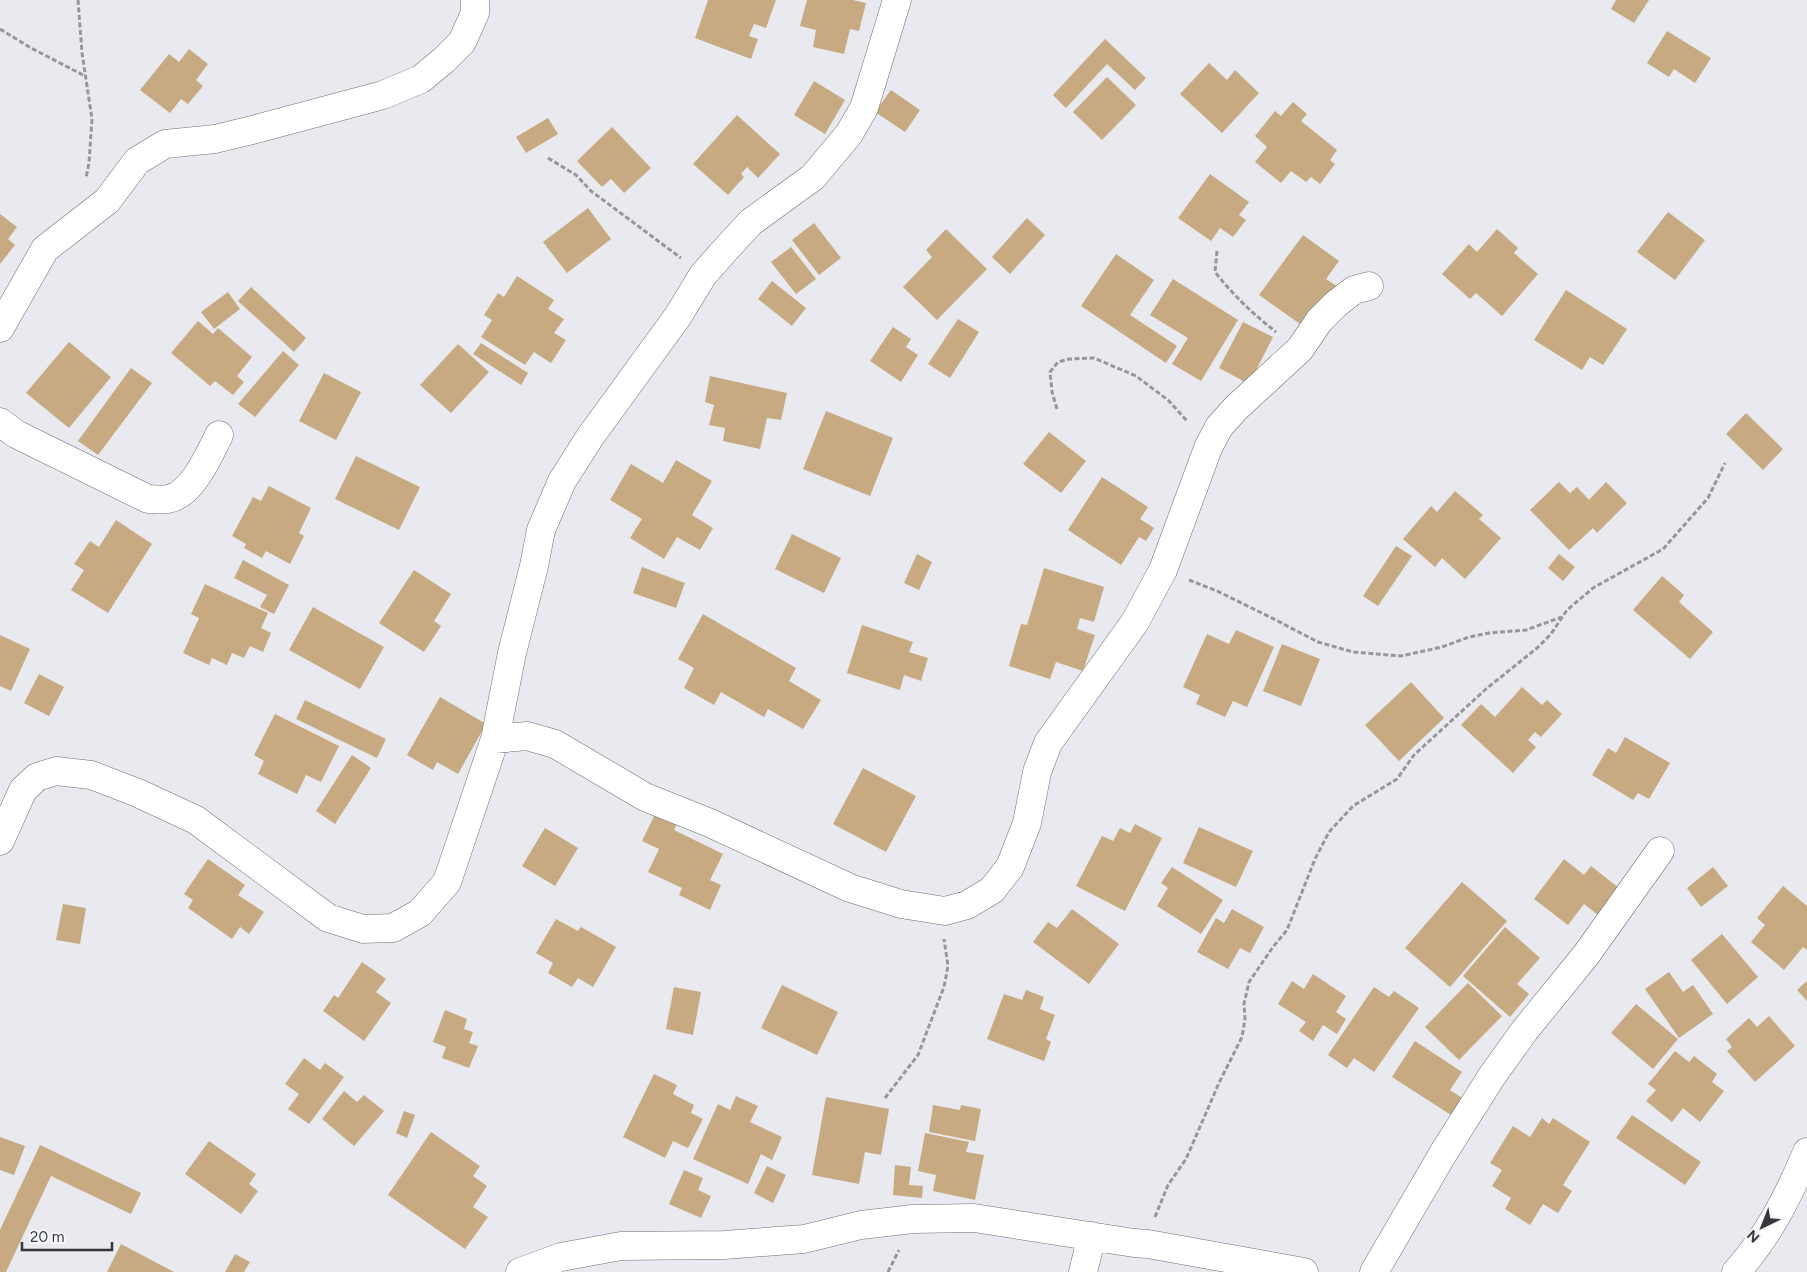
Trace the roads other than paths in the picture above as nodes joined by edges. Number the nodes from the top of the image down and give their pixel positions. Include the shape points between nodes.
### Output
1 (475, 0) edge
2 (897, 0) edge
3 (1369, 286) dead end
4 (0, 328) edge
5 (0, 422) edge
6 (219, 435) dead end
7 (496, 739) junction
8 (0, 842) edge
9 (1660, 852) dead end
10 (1807, 1152) edge
11 (1092, 1236) junction
12 (520, 1272) edge
13 (1083, 1272) edge
14 (1304, 1272) edge
15 (1374, 1272) edge
16 (1736, 1272) edge

1 - 4 street via 475,13 462,42 421,78 383,95 265,127 215,139 165,144 137,160 107,202 44,249
2 - 7 street via 864,108 850,134 813,177 751,222 703,275 678,316 562,481 541,530
3 - 7 street via 1354,290 1336,304 1319,321 1300,349 1219,427 1208,448 1163,570 1135,622 1048,743 1037,772 1027,823 1010,867 992,890 967,905 945,911 901,904 850,888 710,823 645,797 555,744 527,736
5 - 6 street via 16,434 148,499 169,499 184,492 202,469
7 - 8 street via 447,882 420,913 392,928 363,929 328,918 196,820 91,775 56,771 36,777 23,790
9 - 15 street via 1586,955 1492,1076
10 - 16 street via 1770,1226
11 - 12 street via 974,1218 913,1219 861,1225 804,1240 621,1246 561,1257
11 - 13 street
11 - 14 street

